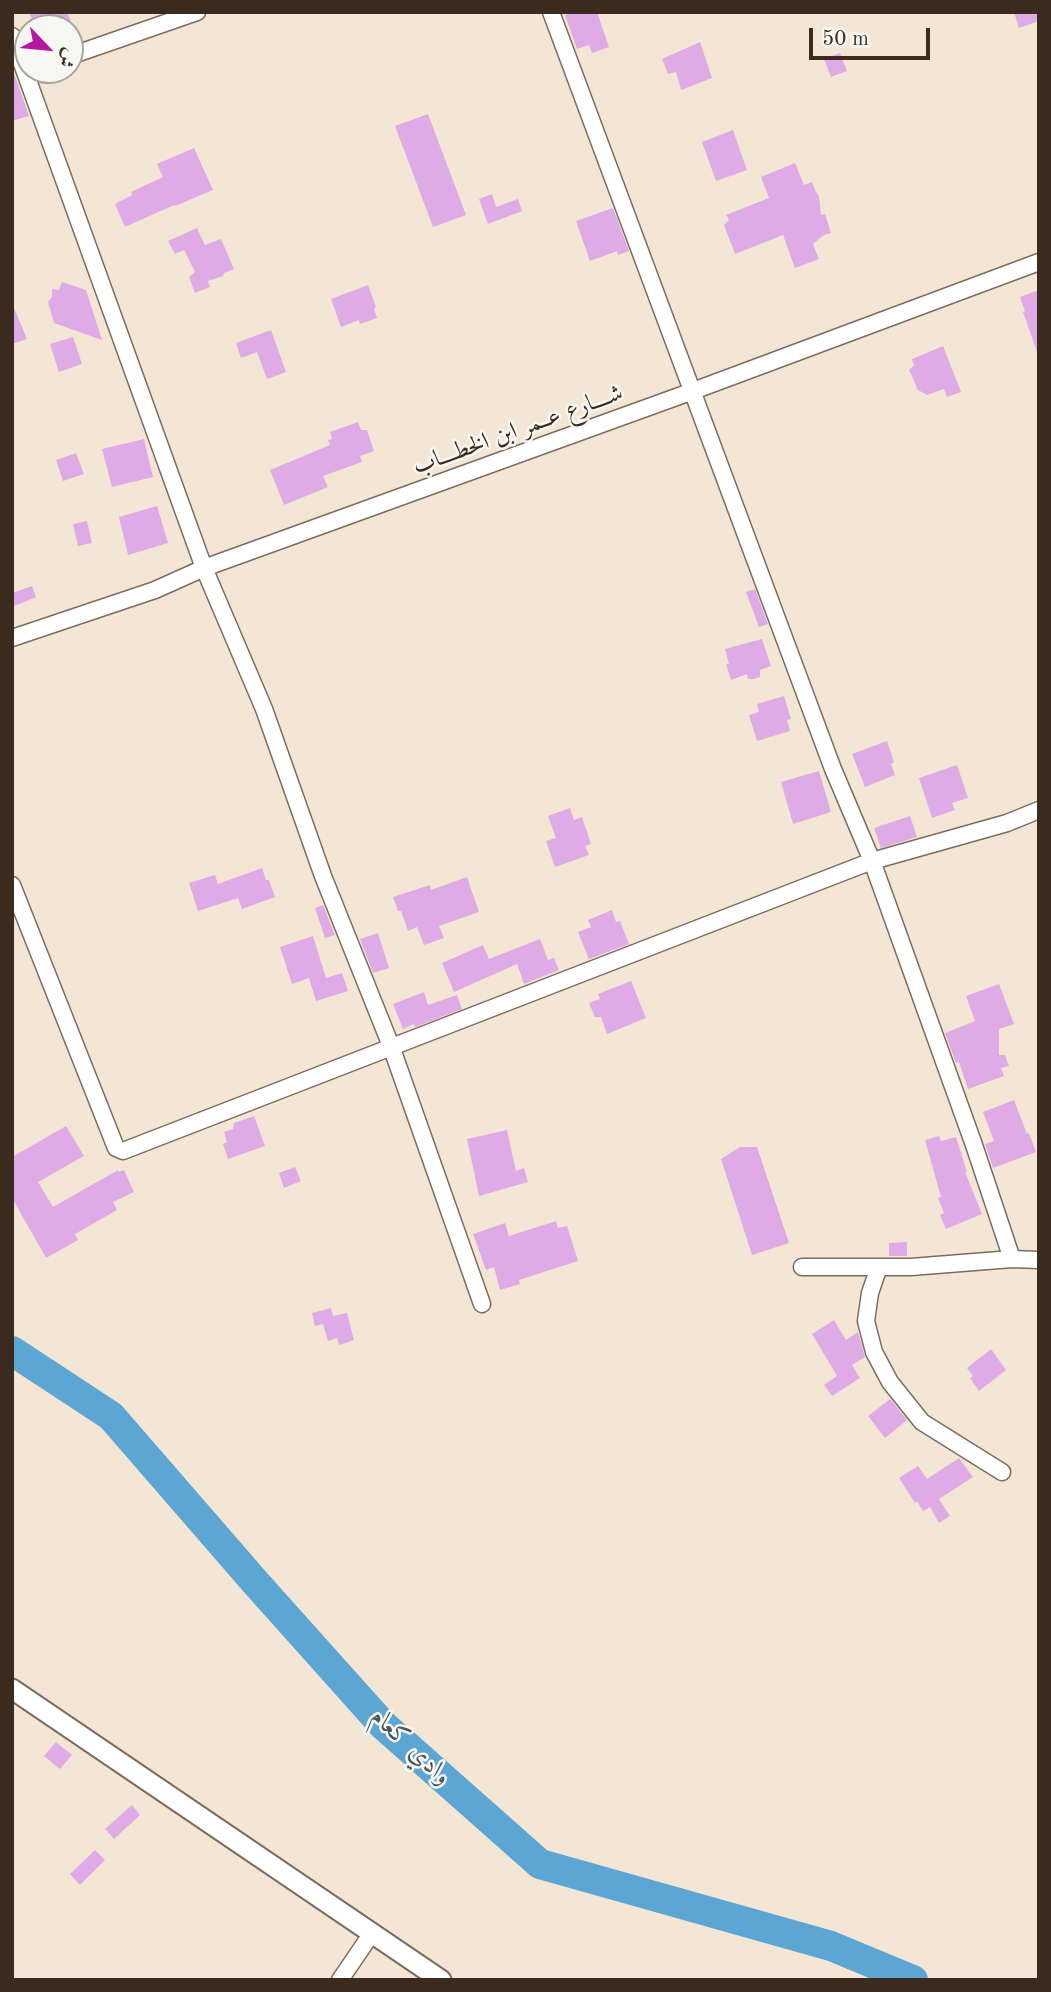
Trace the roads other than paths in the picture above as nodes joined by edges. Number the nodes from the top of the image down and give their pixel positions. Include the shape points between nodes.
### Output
1 (197, 12) edge
2 (551, 12) edge
3 (84, 51) edge
4 (27, 84) edge
5 (1039, 262) edge
6 (693, 391) junction
7 (205, 568) junction
8 (12, 638) edge
9 (1039, 810) edge
10 (872, 862) junction
11 (12, 885) edge
12 (391, 1046) junction
13 (1012, 1259) junction
14 (1039, 1260) edge
15 (803, 1267) dead end
16 (879, 1267) junction
17 (482, 1304) dead end
18 (1002, 1472) dead end
19 (12, 1689) edge
20 (372, 1933) junction
21 (340, 1980) edge
22 (441, 1980) edge

1 - 3 street
2 - 6 street
4 - 7 street
5 - 6 street, شــــارع عــمر ابن الخطــــاب
6 - 7 street, شــــارع عــمر ابن الخطــــاب
6 - 10 street
7 - 8 street, شــــارع عــمر ابن الخطــــاب via 155,590
7 - 12 street via 264,709 323,876
9 - 10 street
10 - 12 street
10 - 13 street
11 - 12 street via 119,1151
12 - 17 street
13 - 14 street
13 - 16 street
15 - 16 street
16 - 18 street via 866,1321 874,1352 890,1382 922,1422
19 - 20 street
20 - 21 street
20 - 22 street

